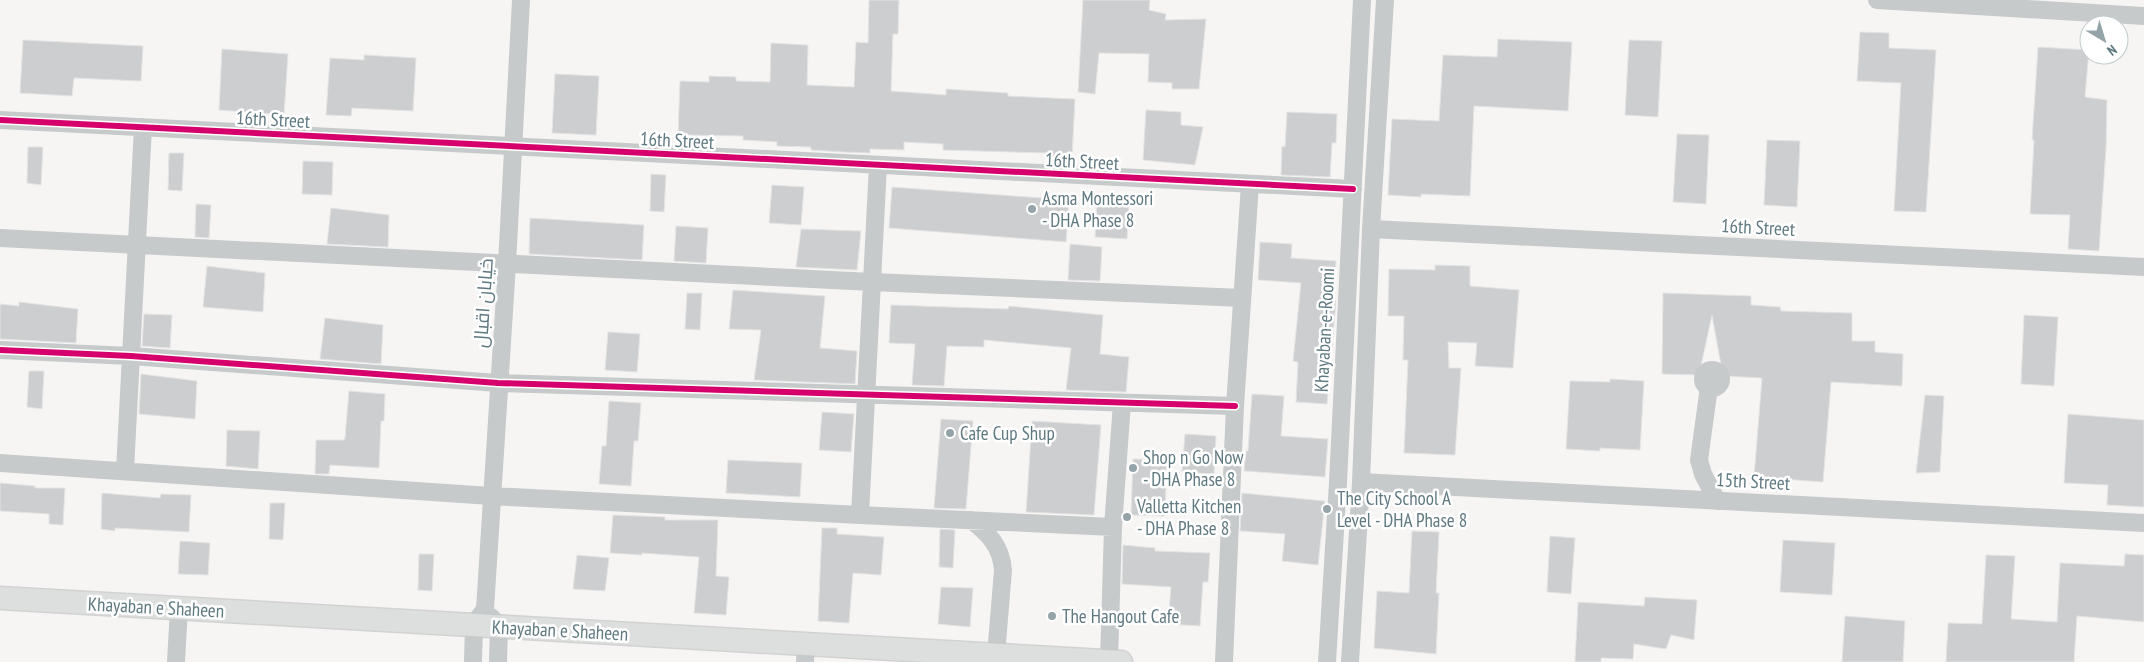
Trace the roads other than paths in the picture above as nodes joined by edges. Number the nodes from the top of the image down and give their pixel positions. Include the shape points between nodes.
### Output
1 (520, 0) edge
2 (1362, 0) edge
3 (1385, 0) edge
4 (1877, 0) edge
5 (2144, 16) edge
6 (0, 120) edge
7 (143, 127) junction
8 (513, 146) junction
9 (878, 165) junction
10 (1250, 184) junction
11 (1353, 189) junction
12 (1371, 229) junction
13 (0, 238) edge
14 (137, 244) junction
15 (508, 264) junction
16 (2144, 267) edge
17 (872, 282) junction
18 (1242, 298) junction
19 (0, 350) edge
20 (131, 356) junction
21 (498, 383) junction
22 (1709, 387) dead end
23 (866, 395) junction
24 (1122, 403) junction
25 (1235, 406) junction
26 (0, 462) edge
27 (124, 470) junction
28 (1361, 482) junction
29 (491, 496) junction
30 (1717, 501) junction
31 (860, 514) junction
32 (971, 520) junction
33 (2144, 523) edge
34 (1114, 527) junction
35 (0, 598) edge
36 (179, 608) junction
37 (479, 616) junction
38 (499, 626) junction
39 (805, 653) edge
40 (996, 655) junction
41 (1095, 661) edge
42 (176, 662) edge
43 (473, 662) edge
44 (498, 662) edge
45 (1224, 662) edge
46 (1327, 662) edge
47 (1350, 662) edge

1 - 8 street, خیابان اقبال
2 - 11 street, Khayaban-e-Roomi
3 - 12 street
4 - 5 street
6 - 7 street, 16th Street
7 - 8 street, 16th Street
7 - 14 street
8 - 9 street, 16th Street
8 - 15 street, خیابان اقبال
9 - 10 street, 16th Street
9 - 17 street
10 - 11 street, 16th Street
10 - 18 street
11 - 46 street, Khayaban-e-Roomi
12 - 16 street, 16th Street
12 - 28 street
13 - 14 street
14 - 15 street
14 - 20 street
15 - 17 street
15 - 21 street, خیابان اقبال
17 - 18 street
17 - 23 street
18 - 25 street
19 - 20 street
20 - 21 street
20 - 27 street
21 - 23 street
21 - 29 street, خیابان اقبال
22 - 30 street via 1699,460
23 - 24 street
23 - 31 street
24 - 25 street
24 - 34 street
25 - 45 street
26 - 27 street
27 - 29 street
28 - 30 street, 15th Street
28 - 47 street
29 - 31 street
29 - 37 street, خیابان اقبال
30 - 33 street, 15th Street
31 - 32 street
32 - 34 street
32 - 40 street via 988,533 1002,559
34 - 41 street
35 - 36 main road, Khayaban e Shaheen
36 - 37 main road, Khayaban e Shaheen
36 - 42 street
37 - 38 main road, Khayaban e Shaheen
37 - 43 street, خیابان اقبال
38 - 39 main road, Khayaban e Shaheen
38 - 44 street
39 - 40 main road, Khayaban e Shaheen
40 - 41 main road, Khayaban e Shaheen

